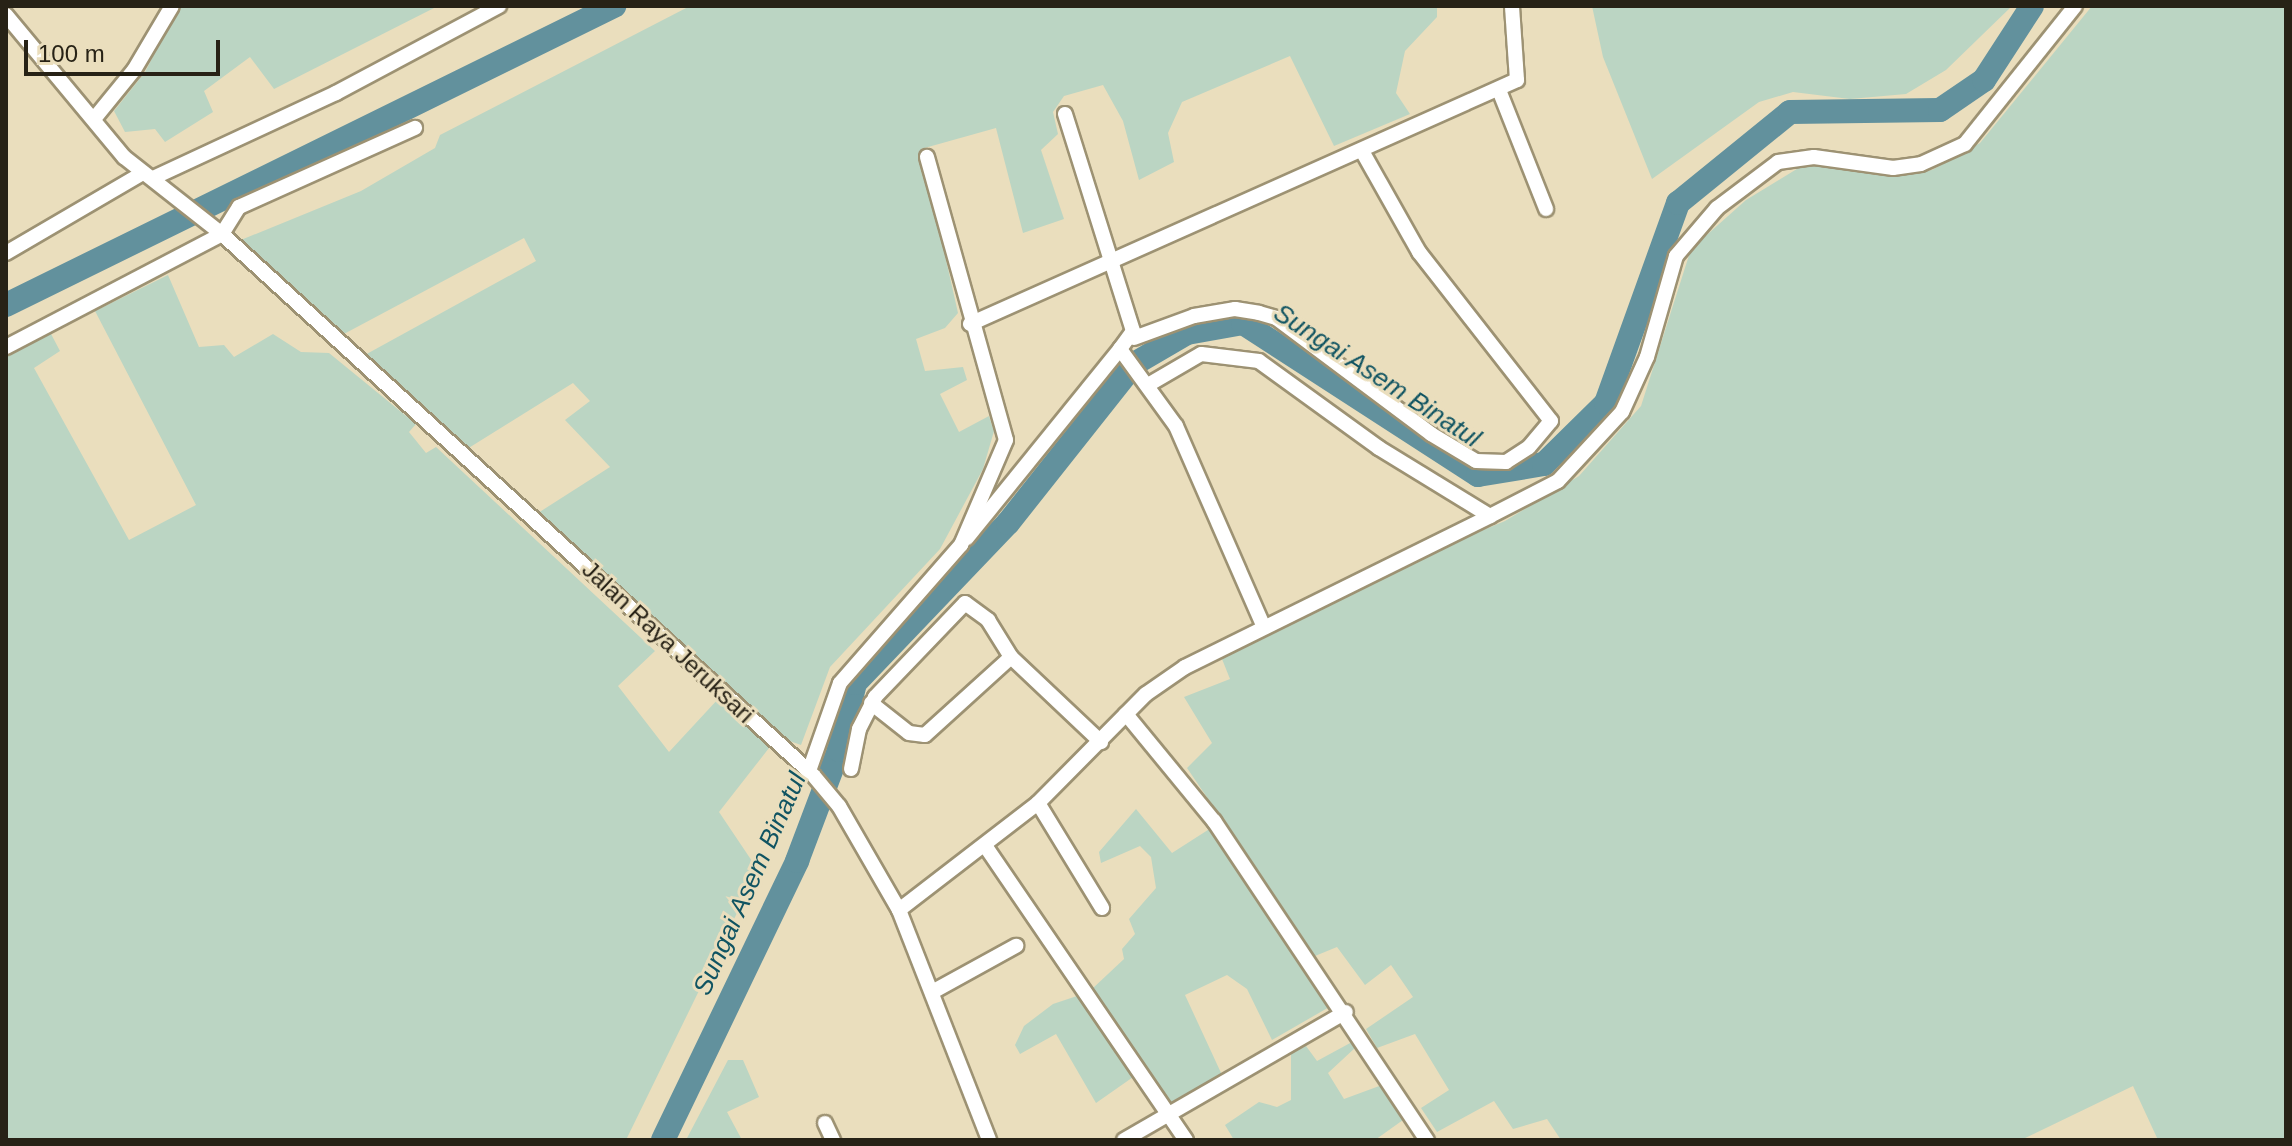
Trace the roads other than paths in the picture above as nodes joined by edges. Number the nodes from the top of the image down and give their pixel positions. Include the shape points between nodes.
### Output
1 (172, 6) edge
2 (499, 6) edge
3 (1512, 6) edge
4 (2075, 6) edge
5 (6, 15) edge
6 (1499, 90) junction
7 (1065, 114) dead end
8 (94, 119) junction
9 (415, 128) dead end
10 (1362, 151) junction
11 (927, 157) dead end
12 (152, 178) junction
13 (1546, 209) dead end
14 (218, 232) junction
15 (6, 253) edge
16 (1110, 266) junction
17 (970, 324) junction
18 (1134, 338) junction
19 (6, 347) edge
20 (1123, 352) junction
21 (1147, 383) junction
22 (1490, 516) junction
23 (961, 545) junction
24 (1263, 625) junction
25 (1011, 657) junction
26 (871, 703) junction
27 (1126, 714) junction
28 (1101, 742) junction
29 (851, 769) dead end
30 (811, 773) junction
31 (1038, 803) junction
32 (986, 847) junction
33 (1102, 908) dead end
34 (899, 910) junction
35 (1016, 946) dead end
36 (934, 991) junction
37 (1346, 1012) junction
38 (1172, 1116) junction
39 (825, 1123) dead end
40 (833, 1140) edge
41 (989, 1140) edge
42 (1124, 1140) edge
43 (1186, 1140) edge
44 (1427, 1140) edge

1 - 8 street via 134,70
2 - 12 street via 336,93
3 - 6 street via 1521,75
4 - 22 street via 1994,112 1965,144 1944,156 1893,168 1814,157 1778,162 1736,191 1676,256 1647,357 1614,422 1558,481
5 - 8 street, Jalan Raya Jeruksari
6 - 10 street
6 - 13 street
7 - 16 street
8 - 12 street, Jalan Raya Jeruksari
9 - 14 street via 249,202
10 - 16 street
10 - 18 street via 1419,252 1551,421 1529,447 1506,462 1476,461 1431,434 1276,318 1259,313 1235,309 1194,316
11 - 17 street
12 - 14 street, Jalan Raya Jeruksari
12 - 15 street
14 - 19 street
14 - 30 street, Jalan Raya Jeruksari
16 - 17 street
16 - 18 street
17 - 23 street via 1006,440
18 - 20 street
20 - 21 street
20 - 23 street
21 - 22 street via 1201,354 1259,361 1379,448
21 - 24 street via 1176,426
22 - 24 street
23 - 30 street via 840,683
24 - 27 street via 1185,667
25 - 26 street via 925,735 909,733
25 - 26 street via 988,620 965,603
25 - 28 street
26 - 29 street
27 - 28 street
27 - 37 street via 1214,821
28 - 31 street
30 - 34 street, Jalan Raya Jeruksari via 839,806
31 - 32 street
31 - 33 street
32 - 34 street
32 - 38 street
34 - 36 street, Jalan Raya Jeruksari
35 - 36 street
36 - 41 street, Jalan Raya Jeruksari
37 - 38 street
37 - 44 street
38 - 42 street
38 - 43 street
39 - 40 street

